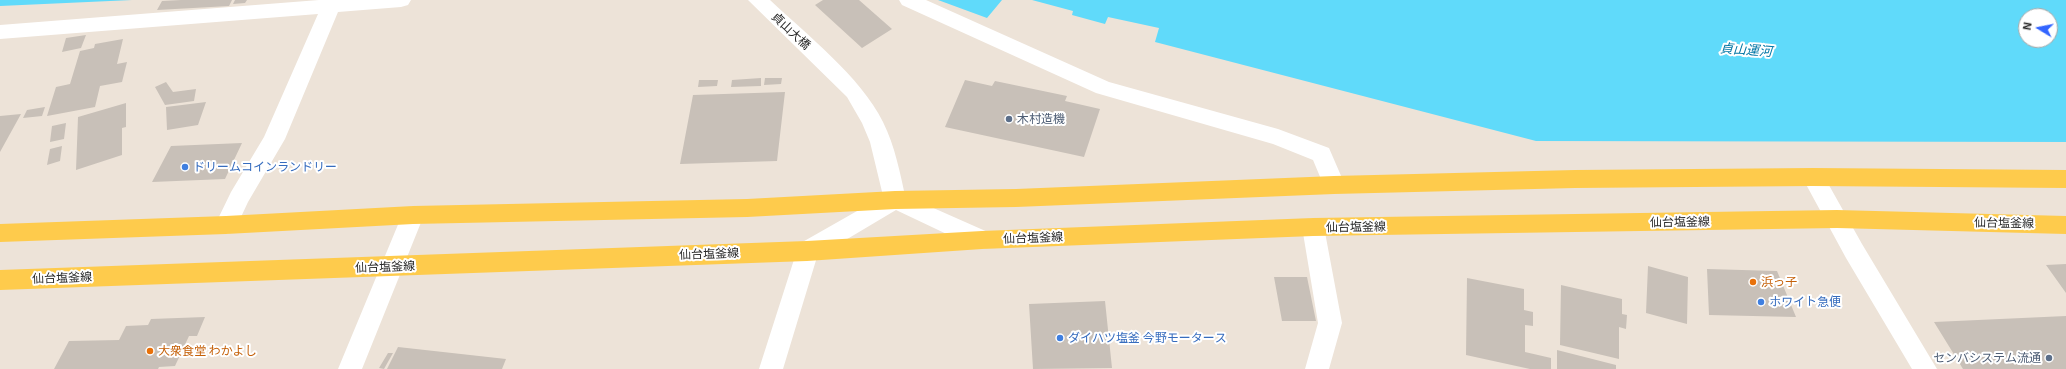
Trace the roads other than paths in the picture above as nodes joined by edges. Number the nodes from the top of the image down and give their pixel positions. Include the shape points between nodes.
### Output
1 (401, 0) edge
2 (758, 0) edge
3 (909, 0) edge
4 (331, 6) junction
5 (0, 32) edge
6 (1813, 177) junction
7 (2066, 179) edge
8 (1334, 185) junction
9 (895, 200) junction
10 (413, 215) junction
11 (1837, 219) junction
12 (2066, 225) edge
13 (226, 226) junction
14 (1313, 227) junction
15 (0, 233) edge
16 (982, 240) junction
17 (807, 251) junction
18 (392, 267) junction
19 (0, 280) edge
20 (350, 369) edge
21 (772, 369) edge
22 (1317, 369) edge
23 (1925, 369) edge

1 - 4 street
2 - 9 street, 貞山大橋 via 854,92 872,121 881,142
3 - 8 street via 1103,88 1278,137 1322,154
4 - 5 street
4 - 13 street via 274,139 239,198
6 - 7 main road
6 - 8 main road
6 - 11 street
8 - 9 main road via 1016,198
9 - 10 main road via 747,208
9 - 16 street
9 - 17 street
10 - 13 main road
10 - 18 street
11 - 12 main road, 仙台塩釜線
11 - 14 main road, 仙台塩釜線
11 - 23 street
13 - 15 main road
14 - 16 main road, 仙台塩釜線
14 - 22 street via 1330,323
16 - 17 main road, 仙台塩釜線
17 - 18 main road, 仙台塩釜線
17 - 21 street
18 - 19 main road, 仙台塩釜線
18 - 20 street

